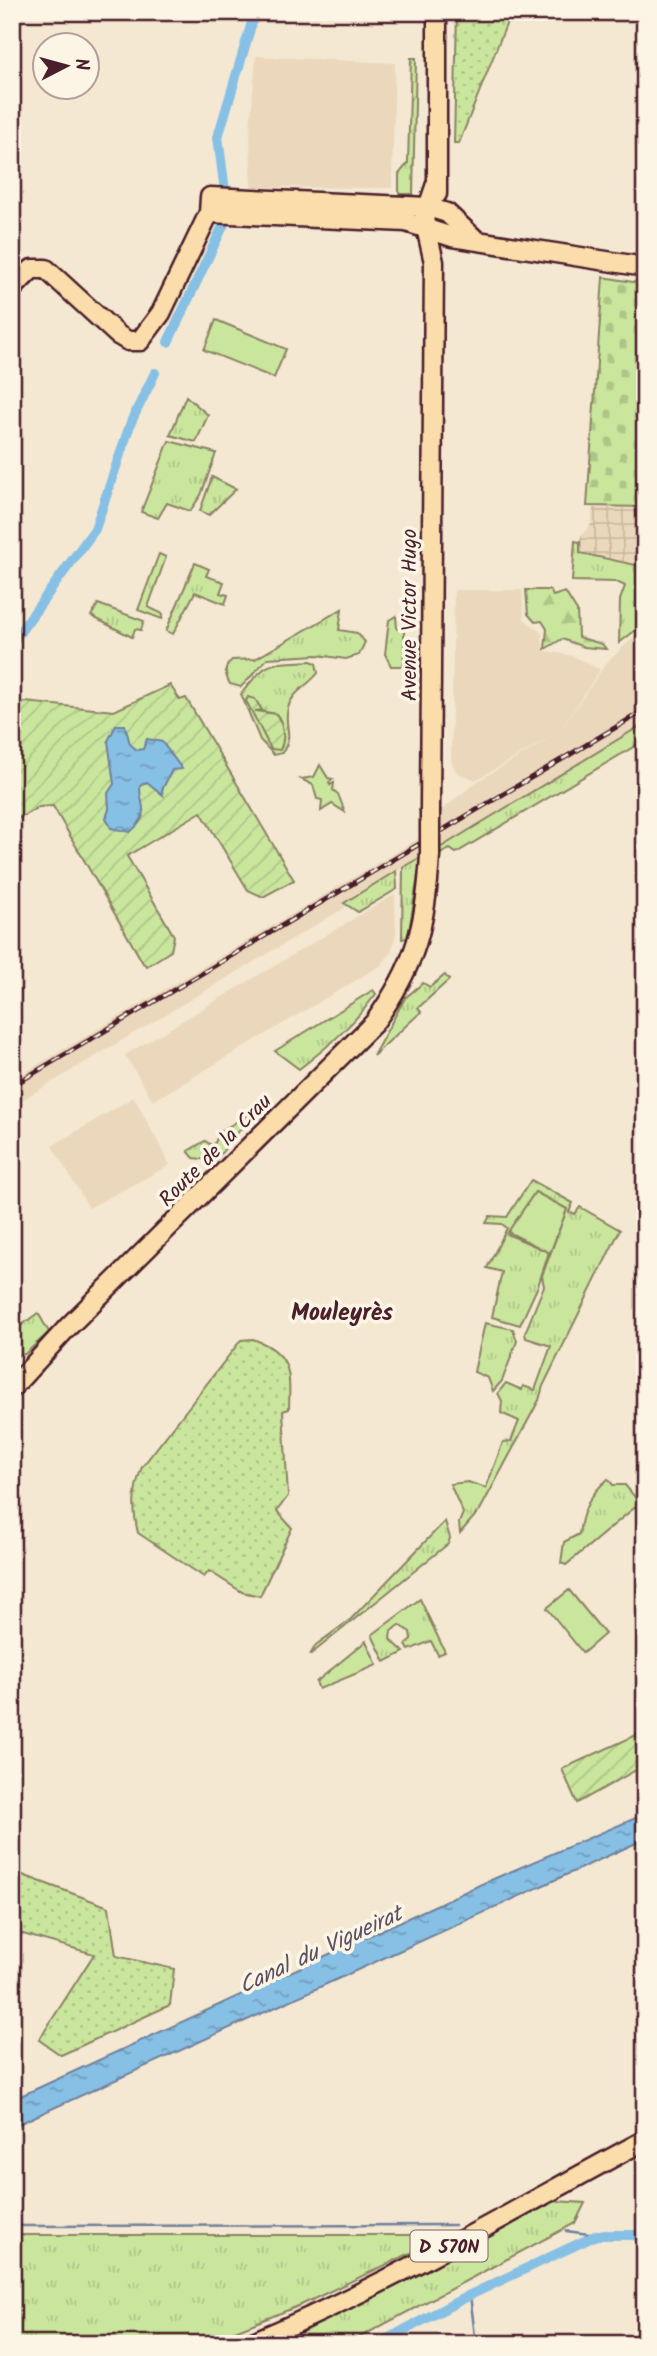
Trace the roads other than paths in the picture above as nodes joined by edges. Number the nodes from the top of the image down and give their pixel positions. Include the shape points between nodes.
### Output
1 (437, 12) edge
2 (220, 206) junction
3 (434, 209) junction
4 (427, 229) junction
5 (454, 230) junction
6 (434, 262) junction
7 (645, 267) edge
8 (12, 289) edge
9 (410, 965) joint
10 (14, 1374) edge
11 (645, 2140) edge
12 (248, 2344) edge

1 - 3 main road, Avenue Victor Hugo
2 - 3 main road
2 - 4 main road via 406,222
2 - 8 main road via 161,313 136,343 118,335 46,269 32,269
3 - 4 main road, Avenue Victor Hugo via 424,219
3 - 5 main road
4 - 5 main road
4 - 6 main road, Avenue Victor Hugo
5 - 6 main road
5 - 7 main road via 475,239
6 - 9 main road, Avenue Victor Hugo, bridge via 430,855 425,911
9 - 10 main road, Route de la Crau via 374,1023 39,1357
11 - 12 main road, D 570N via 416,2265

